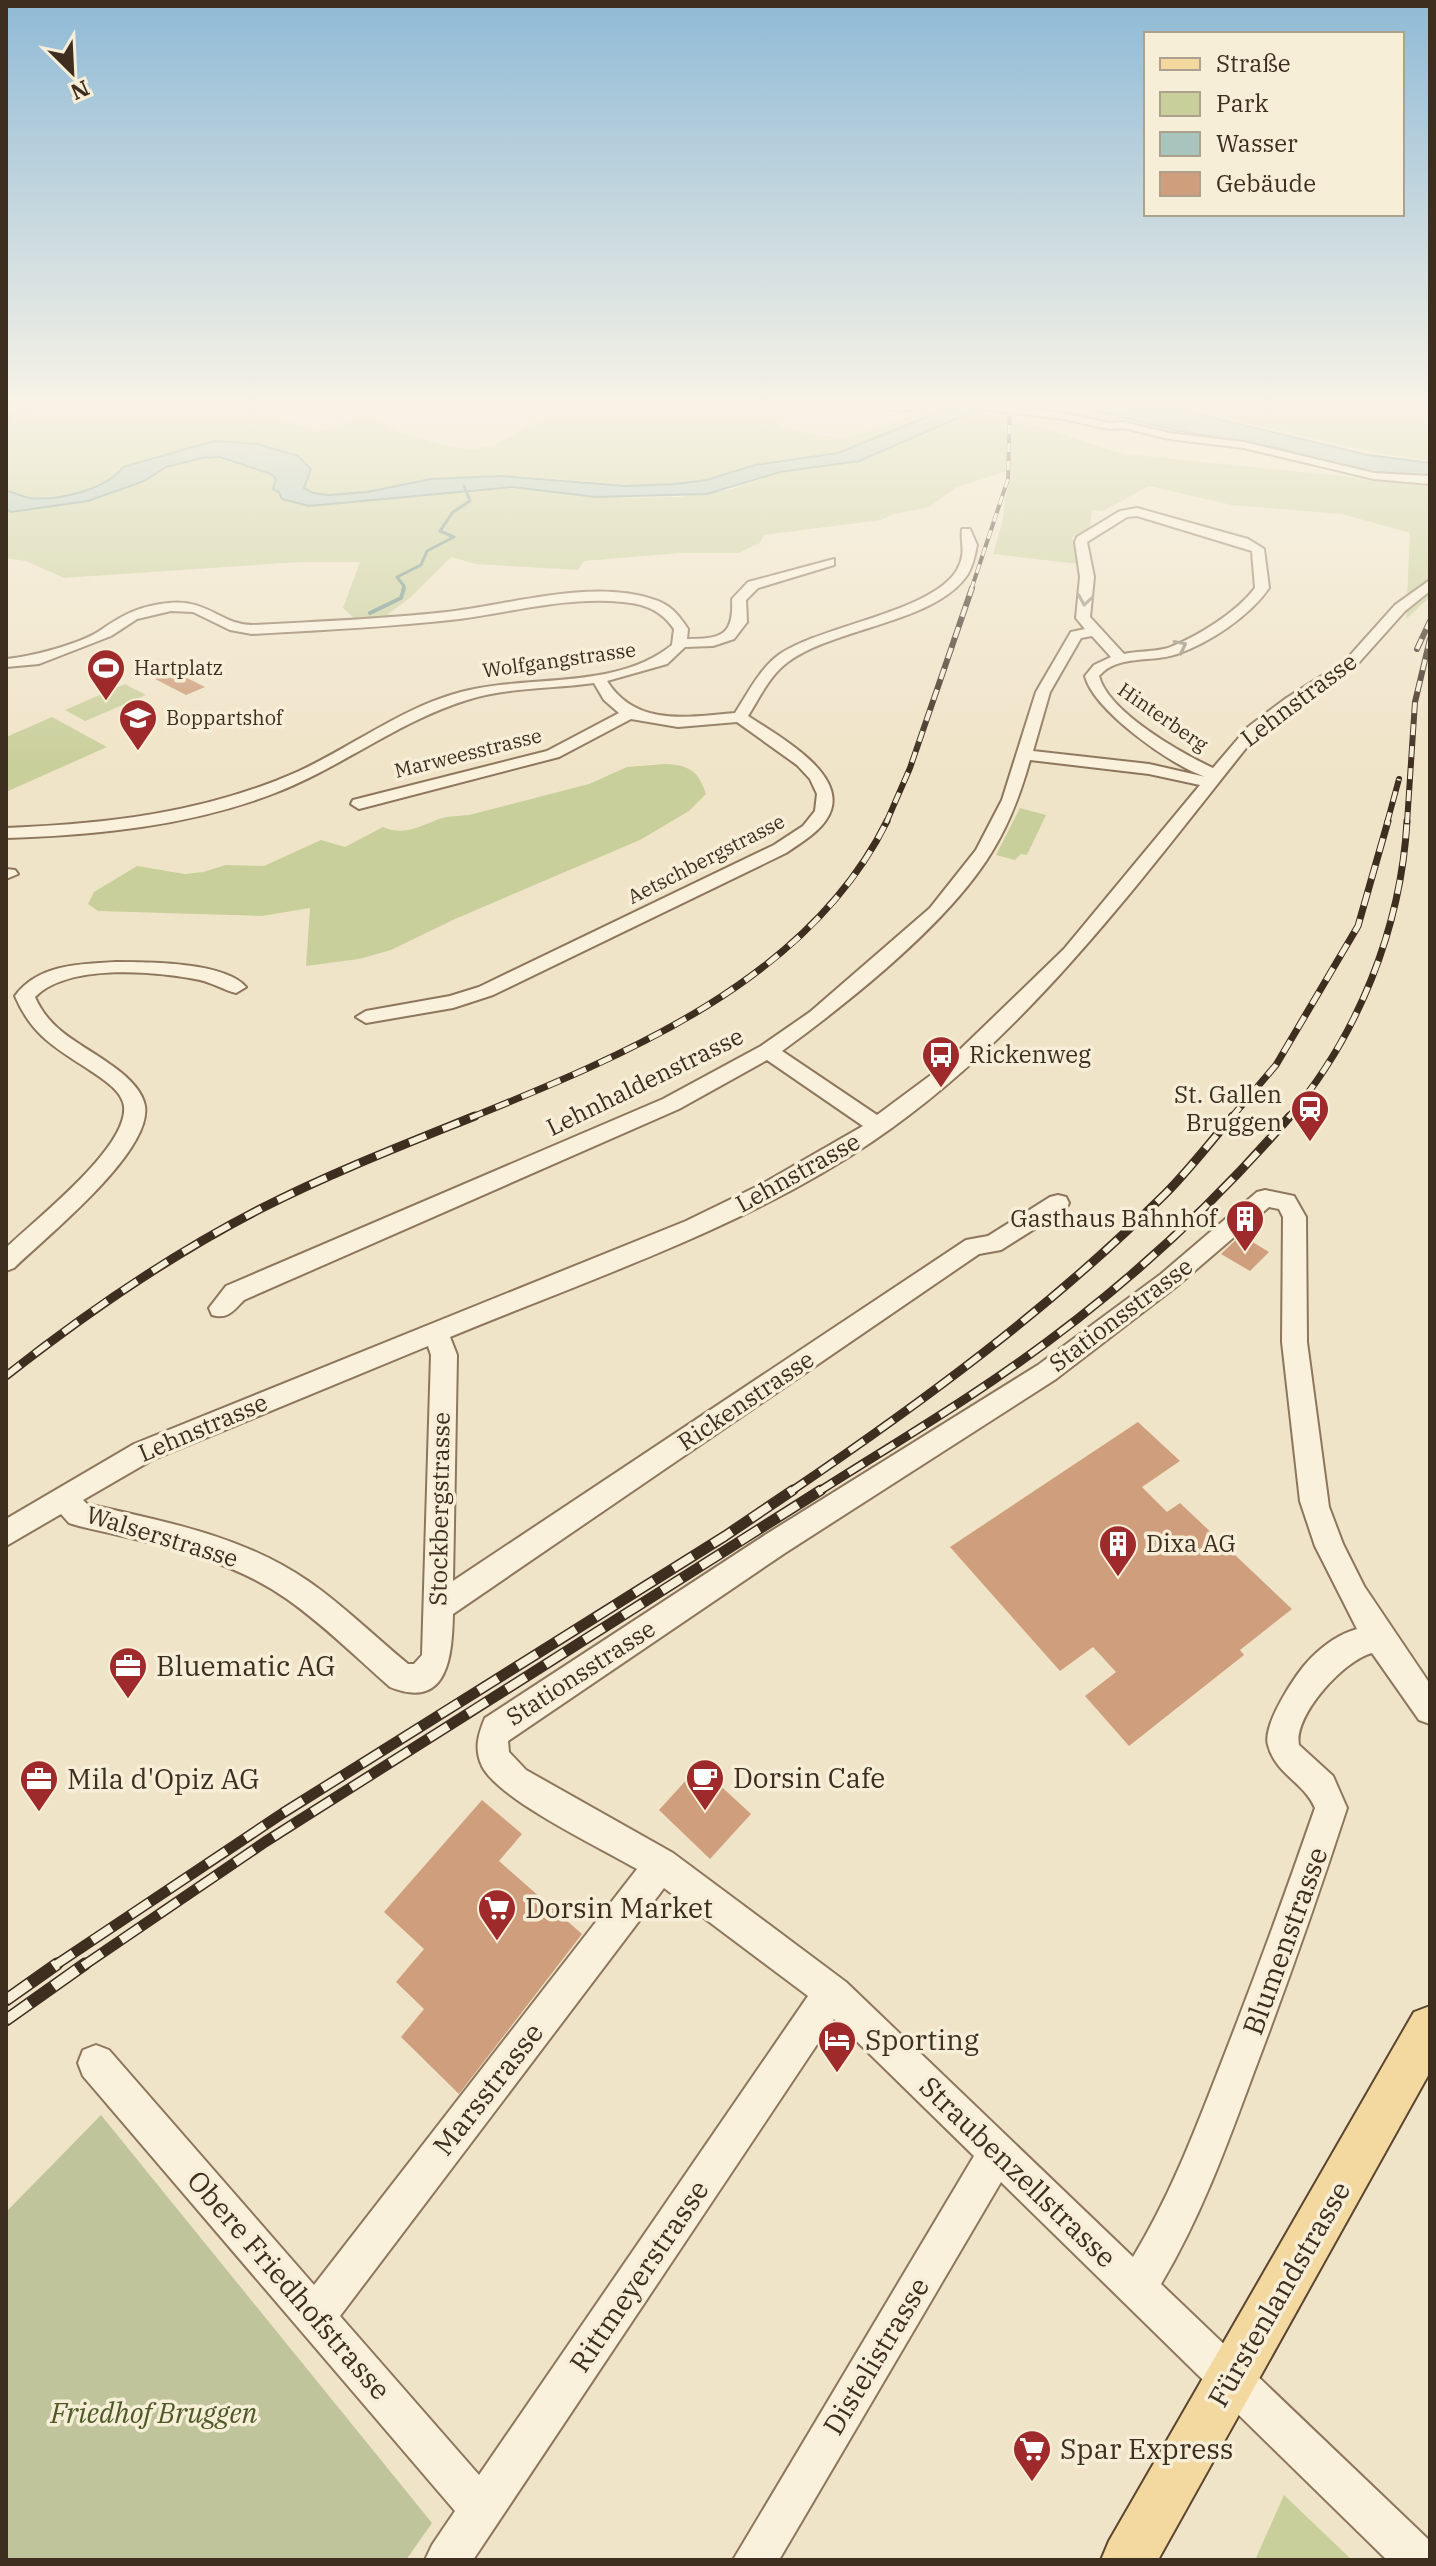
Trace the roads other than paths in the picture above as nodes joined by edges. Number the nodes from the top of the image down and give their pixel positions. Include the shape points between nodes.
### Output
1 (1107, 525) edge
2 (1189, 525) edge
3 (966, 532) dead end
4 (829, 562) dead end
5 (1430, 584) edge
6 (1094, 631) junction
7 (681, 643) junction
8 (1121, 659) junction
9 (6, 663) edge
10 (598, 678) junction
11 (627, 715) junction
12 (740, 717) junction
13 (1024, 755) junction
14 (1212, 778) junction
15 (359, 804) dead end
16 (6, 833) edge
17 (236, 987) dead end
18 (366, 1017) dead end
19 (768, 1051) junction
20 (879, 1127) junction
21 (1058, 1203) dead end
22 (6, 1262) edge
23 (221, 1308) dead end
24 (436, 1332) junction
25 (63, 1498) junction
26 (6, 1534) edge
27 (438, 1607) junction
28 (1378, 1637) junction
29 (418, 1678) joint
30 (1430, 1709) edge
31 (496, 1729) joint
32 (661, 1865) junction
33 (834, 1994) junction
34 (1430, 2028) edge
35 (96, 2063) dead end
36 (1001, 2156) junction
37 (1138, 2286) junction
38 (316, 2315) junction
39 (1232, 2377) junction
40 (481, 2509) junction
41 (447, 2560) edge
42 (755, 2560) edge
43 (1128, 2560) edge
44 (1418, 2560) edge

1 -> 6 street, Hinterberg via 1081,541 1087,577 1083,618
8 -> 2 street, Hinterberg via 1174,651 1253,600 1262,588 1258,549
3 - 12 street via 971,545 951,584 794,652 770,671
4 - 7 street via 753,585 739,599 741,622 735,631 713,641
5 - 14 street, Lehnstrasse via 1400,608 1349,665 1253,730
6 - 8 street, Hinterberg
6 - 13 street, Lehnhaldenstrasse via 1076,635 1055,666
7 - 9 street via 680,626 668,613 641,601 607,596 423,619 259,631 240,629 192,607 153,609 34,661
7 - 10 street, Wolfgangstrasse via 653,665
8 - 14 street, Hinterberg via 1094,672 1097,694
10 - 11 street via 609,700
10 - 16 street, Wolfgangstrasse via 510,686 452,700 304,774 225,804 105,828
11 - 12 street via 668,722
11 - 15 street, Marweesstrasse via 553,754
12 - 18 street, Aetschbergstrasse via 805,764 824,787 824,814 808,832 486,991
13 - 14 street
13 - 19 street, Lehnhaldenstrasse via 998,827 960,885 881,963
14 - 20 street, Lehnstrasse via 1062,961 950,1071
17 - 22 street via 199,973 88,969 47,977 25,996 27,1010 40,1023 127,1089 134,1098 137,1123 116,1156
19 - 20 street
19 - 23 street, Lehnhaldenstrasse via 632,1122 235,1293
20 - 24 street, Lehnstrasse via 694,1227
21 - 27 street, Rickenstrasse via 993,1244 974,1246
24 - 25 street, Lehnstrasse via 143,1452
24 - 27 street, Stockbergstrasse via 444,1355
25 - 26 street, Lehnstrasse
25 - 29 street, Walserstrasse via 79,1514 192,1541 248,1563 298,1590 401,1677
27 - 29 street, Stockbergstrasse via 435,1662
28 - 30 street, Stationsstrasse
28 - 31 street, Stationsstrasse via 1337,1564 1318,1517 1302,1429 1295,1217 1286,1202 1265,1198 1169,1280 1047,1372
28 - 37 street, Blumenstrasse via 1349,1645 1319,1670 1283,1727 1288,1756 1322,1787 1331,1808 1199,2169
31 - 32 street, Straubenzellstrasse via 495,1759 515,1781
32 - 33 street, Straubenzellstrasse
32 - 38 street, Marsstrasse
33 - 36 street, Straubenzellstrasse
33 - 40 street, Rittmeyerstrasse
34 - 39 main road, Fürstenlandstrasse
35 - 38 street, Obere Friedhofstrasse
36 - 37 street, Straubenzellstrasse
36 - 42 street, Distelistrasse via 986,2170
37 - 39 street, Straubenzellstrasse
38 - 40 street, Obere Friedhofstrasse
39 - 43 main road, Fürstenlandstrasse
39 - 44 street, Straubenzellstrasse
40 - 41 street, Rittmeyerstrasse

